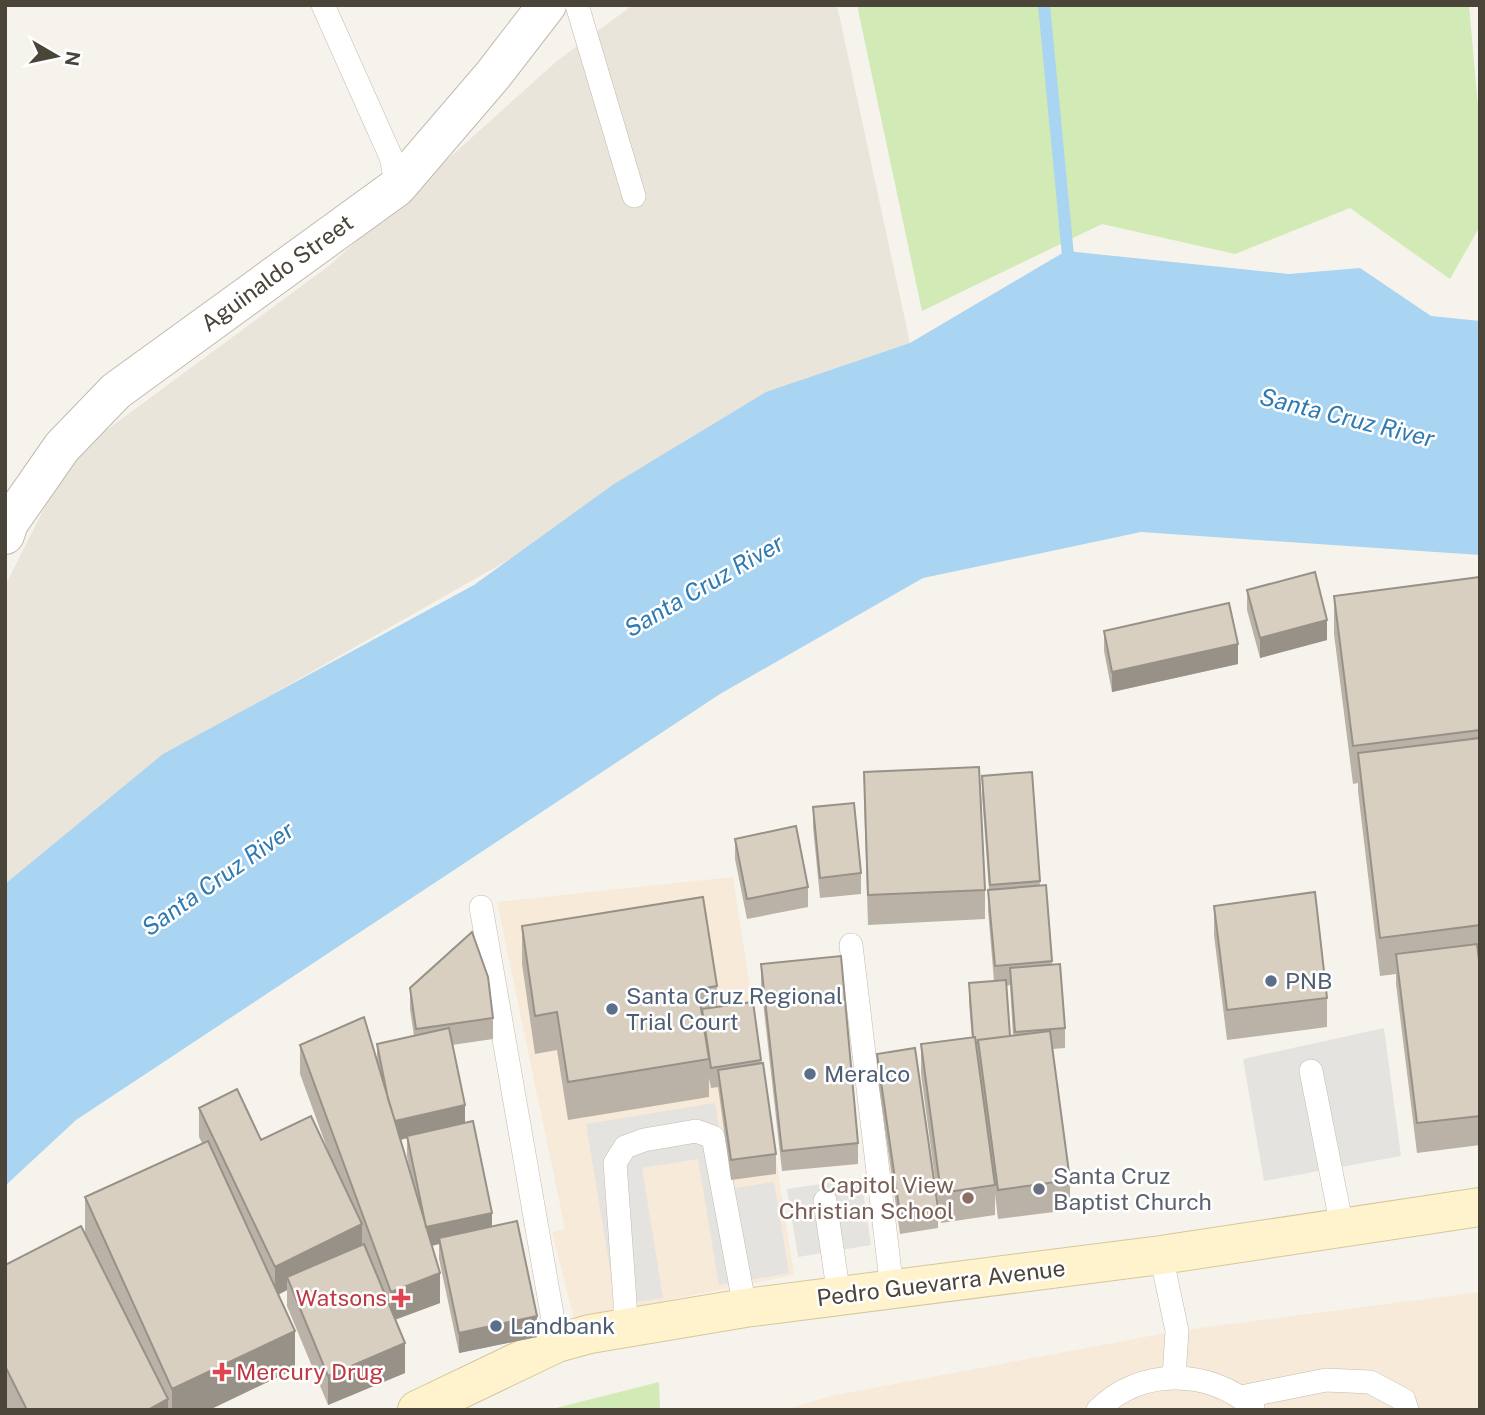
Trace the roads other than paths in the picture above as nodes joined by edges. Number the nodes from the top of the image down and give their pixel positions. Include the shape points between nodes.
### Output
1 (323, 5) edge
2 (547, 5) edge
3 (577, 5) edge
4 (397, 187) junction
5 (634, 196) dead end
6 (5, 535) edge
7 (481, 907) dead end
8 (850, 945) dead end
9 (1311, 1071) dead end
10 (825, 1201) dead end
11 (1480, 1207) edge
12 (1342, 1227) junction
13 (1161, 1255) junction
14 (892, 1289) junction
15 (839, 1296) junction
16 (745, 1308) junction
17 (625, 1328) junction
18 (557, 1343) junction
19 (1174, 1377) junction
20 (1249, 1404) edge
21 (417, 1410) edge
22 (1098, 1410) edge
23 (1407, 1410) edge

1 - 4 lane via 391,157
2 - 4 street, Aguinaldo Street
3 - 5 lane
4 - 6 street, Aguinaldo Street via 116,391 62,447
7 - 18 lane
8 - 14 lane
9 - 12 lane
10 - 15 lane
11 - 12 main road, Pedro Guevarra Avenue
12 - 13 main road, Pedro Guevarra Avenue
13 - 14 main road, Pedro Guevarra Avenue
13 - 19 lane via 1177,1331
14 - 15 main road, Pedro Guevarra Avenue
15 - 16 main road, Pedro Guevarra Avenue
16 - 17 main road, Pedro Guevarra Avenue
16 - 17 lane via 713,1138 696,1131 625,1147 615,1164
17 - 18 main road, Pedro Guevarra Avenue
18 - 21 main road, Pedro Guevarra Avenue
19 - 20 lane via 1221,1386
19 - 22 lane via 1128,1388
20 - 23 lane via 1326,1380 1370,1382 1404,1400

